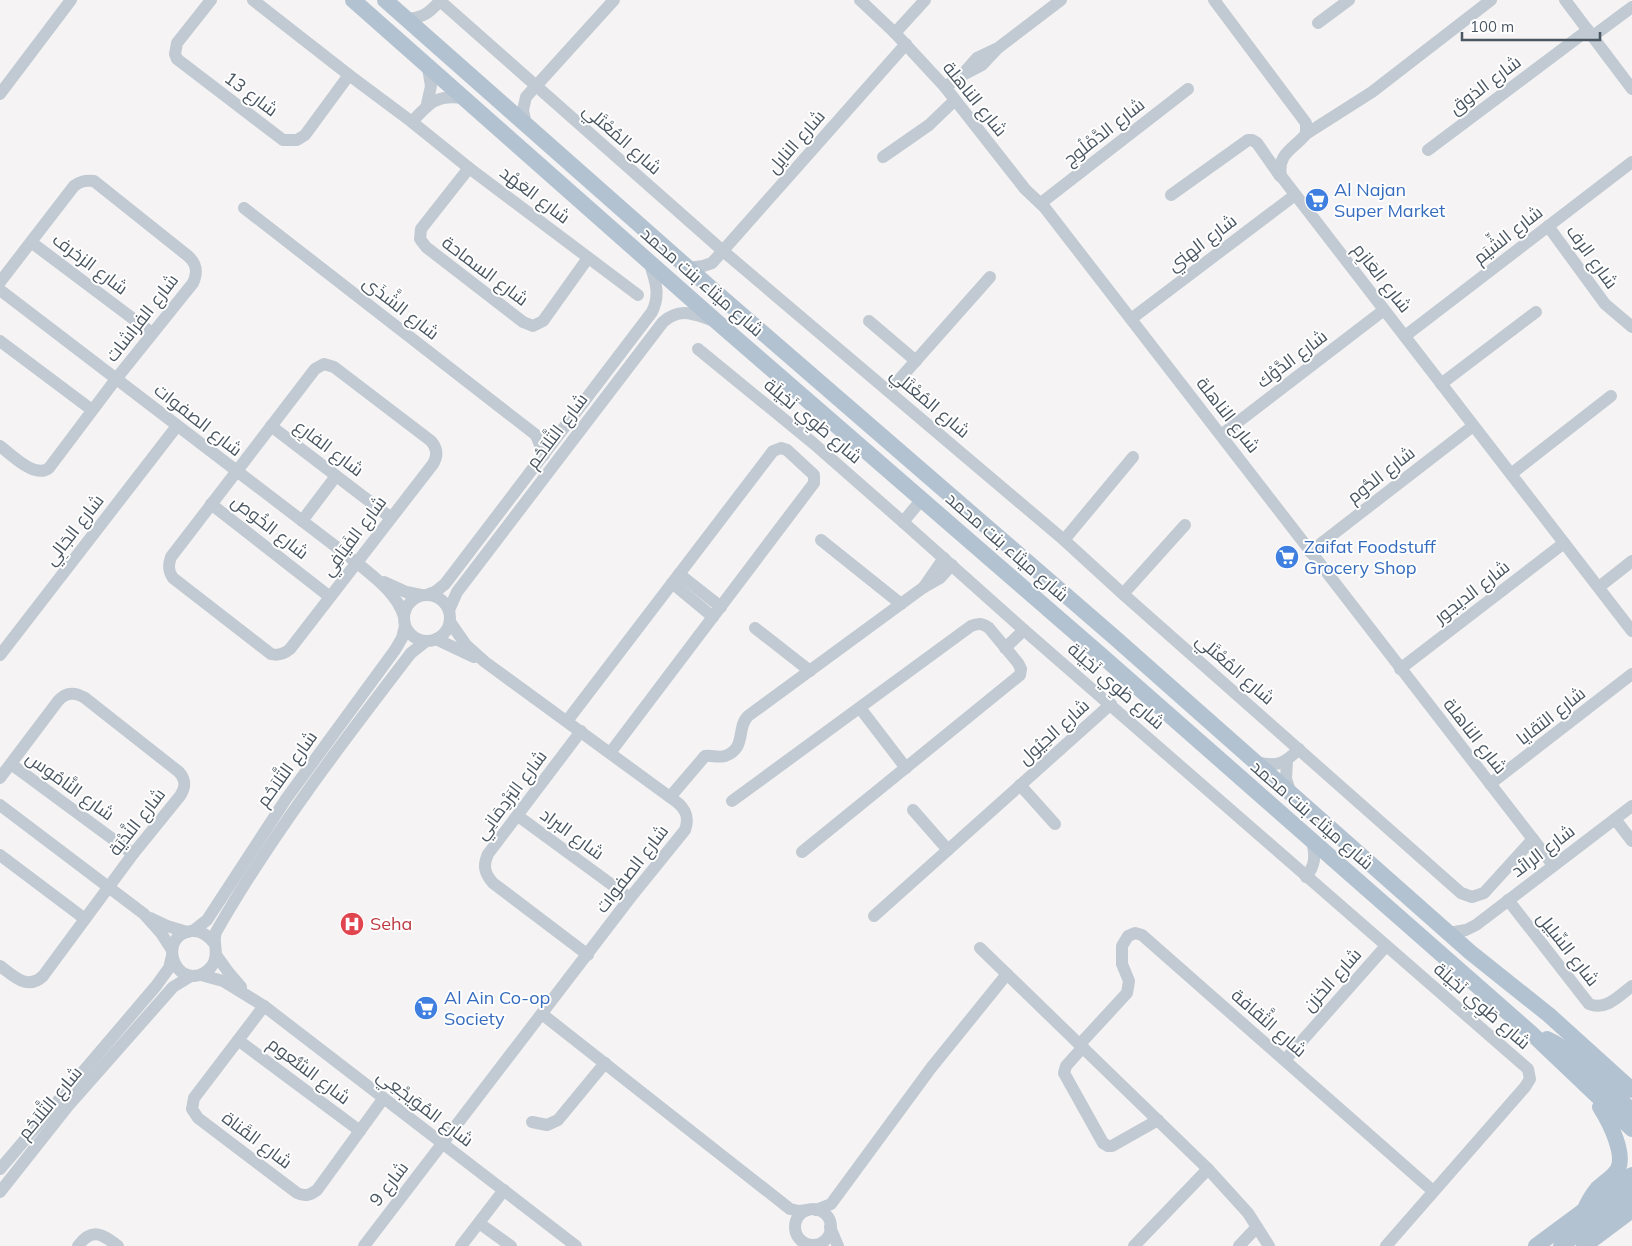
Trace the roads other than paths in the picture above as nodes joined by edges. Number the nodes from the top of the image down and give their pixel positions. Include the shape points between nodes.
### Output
1 (71, 0) edge
2 (211, 0) edge
3 (253, 0) edge
4 (353, 0) edge
5 (385, 0) edge
6 (614, 0) edge
7 (860, 0) edge
8 (926, 0) edge
9 (1061, 0) edge
10 (1214, 0) edge
11 (1349, 0) edge
12 (1491, 0) edge
13 (1565, 0) edge
14 (440, 1) edge
15 (1632, 7) edge
16 (428, 14) junction
17 (406, 19) junction
18 (1318, 23) dead end
19 (895, 33) junction
20 (1590, 33) junction
21 (427, 37) junction
22 (906, 44) junction
23 (428, 68) junction
24 (349, 75) junction
25 (535, 87) junction
26 (945, 87) junction
27 (1632, 88) edge
28 (1188, 89) dead end
29 (0, 94) edge
30 (526, 97) junction
31 (463, 98) junction
32 (955, 100) junction
33 (499, 101) junction
34 (427, 104) junction
35 (412, 122) junction
36 (526, 125) junction
37 (1306, 134) junction
38 (1428, 150) dead end
39 (883, 157) dead end
40 (1632, 162) edge
41 (469, 168) junction
42 (1281, 176) junction
43 (1171, 195) dead end
44 (1295, 195) junction
45 (1041, 203) junction
46 (244, 208) dead end
47 (1548, 226) junction
48 (31, 242) junction
49 (723, 250) junction
50 (588, 258) junction
51 (648, 261) junction
52 (712, 263) junction
53 (688, 268) junction
54 (990, 277) dead end
55 (0, 282) edge
56 (712, 289) junction
57 (0, 290) edge
58 (638, 295) dead end
59 (1384, 310) junction
60 (1536, 312) dead end
61 (1131, 319) junction
62 (716, 321) junction
63 (868, 321) dead end
64 (1632, 327) edge
65 (152, 333) junction
66 (1404, 336) junction
67 (0, 341) edge
68 (698, 349) dead end
69 (916, 361) junction
70 (116, 379) junction
71 (1442, 384) junction
72 (889, 391) junction
73 (1611, 396) dead end
74 (92, 410) junction
75 (177, 426) junction
76 (270, 426) junction
77 (1473, 426) junction
78 (536, 435) junction
79 (1221, 435) junction
80 (557, 438) junction
81 (815, 445) junction
82 (0, 446) edge
83 (544, 455) junction
84 (1133, 457) dead end
85 (800, 462) junction
86 (236, 472) junction
87 (1511, 474) junction
88 (336, 476) junction
89 (922, 499) junction
90 (211, 504) junction
91 (390, 517) junction
92 (302, 522) junction
93 (903, 522) junction
94 (1186, 525) dead end
95 (820, 540) dead end
96 (1064, 540) junction
97 (1564, 543) junction
98 (1310, 552) junction
99 (948, 561) junction
100 (1632, 561) edge
101 (356, 562) junction
102 (375, 578) junction
103 (675, 579) junction
104 (1599, 587) junction
105 (425, 594) junction
106 (1123, 594) junction
107 (330, 597) junction
108 (901, 604) junction
109 (717, 612) junction
110 (450, 616) junction
111 (404, 621) junction
112 (1022, 627) junction
113 (755, 628) dead end
114 (1632, 631) edge
115 (430, 641) junction
116 (1004, 646) junction
117 (0, 655) edge
118 (485, 662) junction
119 (1400, 669) junction
120 (810, 671) junction
121 (1632, 674) edge
122 (1111, 704) junction
123 (860, 708) junction
124 (567, 721) junction
125 (581, 731) junction
126 (1299, 748) junction
127 (610, 753) junction
128 (1287, 761) junction
129 (1256, 762) junction
130 (11, 764) junction
131 (906, 768) junction
132 (0, 778) edge
133 (1490, 784) junction
134 (1020, 785) junction
135 (1290, 791) junction
136 (677, 794) junction
137 (732, 801) dead end
138 (0, 805) edge
139 (1632, 806) edge
140 (913, 810) dead end
141 (518, 816) junction
142 (1615, 819) junction
143 (1055, 824) dead end
144 (1533, 839) junction
145 (1632, 841) edge
146 (1312, 842) junction
147 (948, 850) junction
148 (802, 852) dead end
149 (133, 854) junction
150 (0, 855) edge
151 (1338, 865) junction
152 (1552, 865) junction
153 (1309, 873) junction
154 (108, 888) junction
155 (630, 898) junction
156 (1508, 900) junction
157 (144, 914) junction
158 (874, 916) dead end
159 (85, 919) junction
160 (1476, 925) junction
161 (190, 931) junction
162 (1449, 933) junction
163 (1386, 946) junction
164 (980, 948) dead end
165 (215, 949) junction
166 (1470, 952) junction
167 (172, 953) junction
168 (588, 955) junction
169 (0, 966) edge
170 (1007, 974) junction
171 (196, 975) junction
172 (1632, 986) edge
173 (252, 998) junction
174 (264, 1006) junction
175 (542, 1014) junction
176 (1530, 1033) junction
177 (238, 1040) junction
178 (1081, 1046) junction
179 (1285, 1060) junction
180 (605, 1063) junction
181 (1612, 1071) junction
182 (1632, 1084) edge
183 (1590, 1090) junction
184 (1632, 1090) edge
185 (383, 1099) junction
186 (1632, 1111) edge
187 (1158, 1120) junction
188 (532, 1122) dead end
189 (1632, 1129) edge
190 (360, 1131) junction
191 (443, 1143) junction
192 (0, 1169) edge
193 (1208, 1169) junction
194 (1632, 1174) edge
195 (504, 1190) junction
196 (1433, 1191) junction
197 (0, 1192) edge
198 (1632, 1192) edge
199 (831, 1204) junction
200 (790, 1209) junction
201 (1585, 1209) junction
202 (812, 1210) junction
203 (1632, 1210) edge
204 (479, 1223) junction
205 (830, 1224) junction
206 (795, 1226) junction
207 (1257, 1227) junction
208 (818, 1244) junction
209 (78, 1246) edge
210 (118, 1246) edge
211 (364, 1246) edge
212 (461, 1246) edge
213 (511, 1246) edge
214 (576, 1246) edge
215 (834, 1246) edge
216 (838, 1246) edge
217 (1134, 1246) edge
218 (1239, 1246) edge
219 (1269, 1246) edge
220 (1386, 1246) edge
221 (1536, 1246) edge
222 (1561, 1246) edge
223 (1584, 1246) edge

1 - 29 street
2 - 24 street, شارع 13 via 177,43 177,59 284,140 297,140 305,135
3 - 24 street, شارع العَهْد
4 - 23 main road, شارع ميثاء بنت محمد
5 - 17 main road, شارع ميثاء بنت محمد
6 - 25 street
7 - 19 street, شارع الناهلة
8 - 19 street
9 - 26 street via 998,48 977,58 961,76
10 - 37 street via 1304,118
11 - 18 street
12 - 37 street via 1372,92
13 - 20 street
14 - 16 street
14 - 25 street, شارع المُعْتَلي
15 - 20 street, شارع الذوق
16 - 17 street
16 - 21 street
17 - 21 main road, شارع ميثاء بنت محمد
19 - 22 street, شارع الناهلة
20 - 27 street
20 - 38 street, شارع الذوق
21 - 33 main road, شارع ميثاء بنت محمد
22 - 26 street, شارع الناهلة
22 - 49 street, شارع النايل
23 - 31 main road, شارع ميثاء بنت محمد
23 - 34 street via 431,86
24 - 35 street, شارع العَهْد
25 - 30 street
25 - 49 street, شارع المُعْتَلي
26 - 32 street, شارع الناهلة
28 - 45 street, شارع الدَّمْلُوج
30 - 33 street via 514,102
30 - 36 street via 522,110
31 - 34 street via 445,97
31 - 51 main road, شارع ميثاء بنت محمد
32 - 39 street via 929,125
32 - 45 street, شارع الناهلة via 1025,189
33 - 36 main road, شارع ميثاء بنت محمد
34 - 35 street
35 - 41 street, شارع العَهْد
36 - 53 main road, شارع ميثاء بنت محمد
37 - 42 street via 1284,156
40 - 47 street, شارع الشِّيَم
41 - 50 street, شارع العَهْد
41 - 50 street, شارع السماحة via 421,229 420,239 426,248 523,322 534,326 544,321
42 - 43 street, شارع العَازِم via 1257,143 1248,140
42 - 44 street, شارع العَازِم
44 - 59 street, شارع العَازِم
44 - 61 street, شارع الهني
45 - 61 street, شارع الناهلة
46 - 78 street, شارع الشَّذَى
47 - 64 street, شارع الرف via 1605,304
47 - 66 street, شارع الشِّيَم
48 - 55 street, شارع الفراشات
48 - 65 street, شارع الزخرف
48 - 65 street, شارع الفراشات via 74,186 83,181 94,181 194,261 196,276 192,283
49 - 52 street, شارع النايل
49 - 72 street, شارع المُعْتَلي
50 - 58 street, شارع العَهْد
51 - 62 main road, شارع ميثاء بنت محمد
51 - 80 street, شارع التَّلاَحُم via 657,286 652,312
52 - 53 street
52 - 56 street
53 - 56 main road, شارع ميثاء بنت محمد
54 - 69 street
56 - 129 main road, شارع ميثاء بنت محمد
57 - 70 street, شارع الصفوات
59 - 66 street, شارع العَازِم
59 - 79 street, شارع الدَّوْك
60 - 71 street
61 - 79 street, شارع الناهلة
62 - 89 main road, شارع ميثاء بنت محمد
62 - 110 street, شارع التَّلاَحُم via 686,312 670,316 663,322 457,592
63 - 69 street
65 - 70 street, شارع الفراشات
66 - 71 street, شارع العَازِم
67 - 74 street
68 - 81 street, شارع طَوِي نَخِيلَة
69 - 72 street
70 - 74 street, شارع الفراشات
70 - 75 street, شارع الصفوات
71 - 77 street, شارع العَازِم
72 - 96 street, شارع المُعْتَلي
73 - 87 street
74 - 82 street, شارع الفراشات via 46,470 34,471
75 - 86 street, شارع الصفوات
75 - 117 street, شارع الجَالِي
76 - 86 street, شارع الفَيَافِي
76 - 88 street, شارع الفارِع
76 - 91 street, شارع الفَيَافِي via 315,369 324,364 334,367 431,441 436,450 435,460
77 - 87 street, شارع العَازِم
77 - 98 street, شارع الدُّوم
78 - 80 street, شارع الشَّذَى
78 - 83 street
79 - 98 street, شارع الناهلة
80 - 83 street, شارع التَّلاَحُم
81 - 85 street
81 - 93 street, شارع طَوِي نَخِيلَة
83 - 105 street, شارع التَّلاَحُم via 446,584
84 - 96 street
85 - 103 street via 784,449 773,451
85 - 109 street via 814,475 814,483
86 - 90 street, شارع الفَيَافِي
86 - 92 street, شارع الصفوات
87 - 97 street, شارع العَازِم
88 - 91 street, شارع الفارِع
88 - 92 street
89 - 93 street
89 - 146 main road, شارع ميثاء بنت محمد
90 - 107 street, شارع الخُوص
90 - 107 street, شارع الفَيَافِي via 171,557 168,568 177,582 275,655 290,649
91 - 101 street, شارع الفَيَافِي
92 - 101 street, شارع الصفوات
93 - 99 street, شارع طَوِي نَخِيلَة
94 - 106 street
95 - 108 street
96 - 106 street, شارع المُعْتَلي
97 - 104 street, شارع العَازِم
97 - 119 street, شارع الديجور
98 - 119 street, شارع الناهلة
99 - 108 street via 924,587
99 - 112 street, شارع طَوِي نَخِيلَة
100 - 104 street
101 - 102 street, شارع الصفوات
101 - 107 street, شارع الفَيَافِي
102 - 105 street, شارع الصفوات via 398,589
102 - 111 street, شارع الصفوات via 398,603
103 - 109 street
103 - 124 street
104 - 114 street, شارع العَازِم
105 - 110 street via 441,599
105 - 111 street via 412,599 406,607
106 - 126 street, شارع المُعْتَلي
108 - 120 street
109 - 127 street
110 - 115 street via 448,629
110 - 118 street, شارع الصفوات via 466,645
111 - 115 street via 412,636
111 - 161 street, شارع التَّلاَحُم via 402,638 396,650 286,799 207,920
112 - 116 street
112 - 122 street, شارع طَوِي نَخِيلَة
113 - 120 street
115 - 118 street, شارع الصفوات
115 - 165 street, شارع التَّلاَحُم via 415,648 407,658 295,810 218,928
116 - 123 street via 989,628 977,624
116 - 131 street via 1021,669 1020,675
118 - 124 street, شارع الصفوات
119 - 133 street, شارع الناهلة
120 - 136 street via 746,718 740,742 733,751 724,756 708,757
121 - 133 street, شارع التقايا
122 - 134 street, شارع الحِيُول
122 - 153 street, شارع طَوِي نَخِيلَة
123 - 131 street
123 - 137 street
124 - 125 street, شارع الصفوات
125 - 127 street, شارع الصفوات
125 - 141 street, شارع البَرْدِمَانِي
126 - 128 street
126 - 144 street, شارع المُعْتَلي via 1466,896 1484,893
127 - 136 street, شارع الصفوات
128 - 129 street via 1275,764
128 - 135 street via 1286,779
129 - 135 main road, شارع ميثاء بنت محمد
130 - 132 street, شارع النَّدْيَة
130 - 149 street, شارع النَّامُوس
130 - 149 street, شارع النَّدْيَة via 62,696 73,693 85,698 183,777 184,791
131 - 148 street
133 - 144 street, شارع الناهلة
134 - 143 street, شارع الحِيُول
134 - 147 street, شارع الحِيُول
135 - 162 main road, شارع ميثاء بنت محمد
136 - 155 street, شارع الصفوات via 686,814 685,830
138 - 154 street
139 - 142 street, شارع الرائد
140 - 147 street
141 - 155 street, شارع البراد
141 - 168 street, شارع البَرْدِمَانِي via 488,854 485,861 488,877
142 - 145 street
142 - 152 street, شارع الرائد
144 - 152 street, شارع الناهلة
146 - 151 main road, شارع ميثاء بنت محمد
146 - 153 street via 1315,856
147 - 158 street, شارع الحِيُول
149 - 154 street, شارع النَّدْيَة
150 - 159 street
151 - 153 street via 1325,865
151 - 176 main road, شارع ميثاء بنت محمد
152 - 156 street, شارع الرائد
153 - 163 street, شارع طَوِي نَخِيلَة
154 - 157 street
154 - 159 street, شارع النَّدْيَة
155 - 168 street, شارع الصفوات
156 - 160 street, شارع الرائد
156 - 172 street, شارع السِّلِيل via 1588,1004 1608,1004
157 - 161 street via 166,926
157 - 167 street via 161,933
159 - 169 street, شارع النَّدْيَة via 38,980 26,983
160 - 162 street, شارع الرائد
160 - 166 street
161 - 165 street via 205,934
161 - 167 street via 179,936
162 - 166 main road, شارع ميثاء بنت محمد
163 - 179 street, شارع الخزن
163 - 196 street, شارع طَوِي نَخِيلَة via 1528,1069 1530,1075 1525,1087
164 - 170 street
165 - 171 street via 214,963 209,970
165 - 173 street, شارع المُوَيجْعِي via 229,973
166 - 181 main road, شارع ميثاء بنت محمد
167 - 171 street via 178,969
167 - 192 street, شارع التَّلاَحُم via 169,968 156,986
168 - 175 street, شارع الصفوات
170 - 178 street
170 - 199 street via 931,1068
171 - 173 street, شارع المُوَيجْعِي via 223,981
171 - 197 street, شارع التَّلاَحُم via 173,987 68,1106
173 - 174 street, شارع المُوَيجْعِي
174 - 177 street, شارع القَناة
174 - 185 street, شارع المُوَيجْعِي
175 - 180 street
175 - 191 street, شارع الصفوات
176 - 183 main road, شارع ميثاء بنت محمد
176 - 186 main road via 1551,1041 1569,1054
177 - 190 street, شارع الشُّعوم
177 - 190 street, شارع القَناة via 194,1098 192,1109 198,1118 297,1193 308,1195 317,1190
178 - 179 street, شارع الثَّقافة via 1125,996 1129,981 1122,964 1122,946 1128,936 1139,934
178 - 187 street
178 - 187 street via 1064,1073 1103,1143 1112,1146
179 - 196 street, شارع الثَّقافة
180 - 188 street via 558,1120 547,1125
180 - 200 street
181 - 182 main road
181 - 184 main road, شارع ميثاء بنت محمد
183 - 189 main road, شارع ميثاء بنت محمد
183 - 201 main road via 1614,1132 1620,1162 1618,1171 1597,1189
185 - 190 street, شارع القَناة
185 - 191 street, شارع المُوَيجْعِي
187 - 193 street
191 - 195 street, شارع المُوَيجْعِي
191 - 211 street, شارع 9
193 - 207 street
193 - 217 street
194 - 201 main road
195 - 204 street
195 - 214 street, شارع المُوَيجْعِي
196 - 220 street, شارع طَوِي نَخِيلَة
198 - 222 main road
199 - 202 street
199 - 205 street
200 - 202 street
200 - 206 street
201 - 221 main road
202 - 205 street via 824,1214
202 - 206 street via 799,1216
203 - 223 main road
204 - 212 street
204 - 213 street
205 - 208 street via 827,1238
205 - 216 street
206 - 208 street via 801,1241
207 - 218 street
207 - 219 street
208 - 215 street
209 - 210 street via 87,1236 94,1234 102,1235

